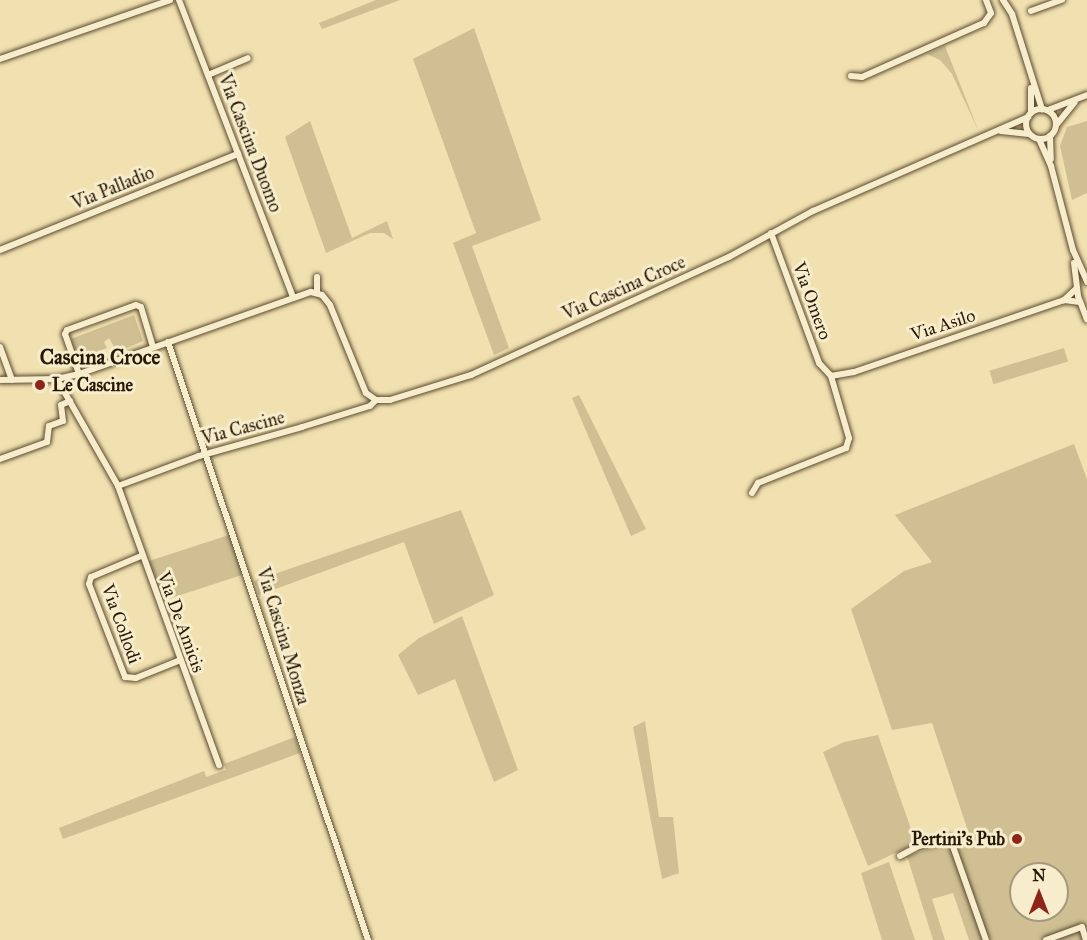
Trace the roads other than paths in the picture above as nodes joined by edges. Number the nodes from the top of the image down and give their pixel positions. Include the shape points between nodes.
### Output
1 (170, 0) edge
2 (179, 0) edge
3 (986, 0) edge
4 (1003, 0) edge
5 (1062, 0) edge
6 (1031, 11) dead end
7 (248, 58) dead end
8 (0, 59) edge
9 (208, 75) junction
10 (851, 76) dead end
11 (1030, 78) junction
12 (1087, 95) edge
13 (1078, 98) junction
14 (1044, 109) junction
15 (1029, 115) junction
16 (1057, 124) junction
17 (994, 132) junction
18 (1029, 134) junction
19 (1050, 136) junction
20 (1039, 139) junction
21 (238, 154) junction
22 (1051, 166) junction
23 (771, 233) junction
24 (0, 250) edge
25 (1073, 250) junction
26 (317, 277) dead end
27 (1087, 282) edge
28 (1077, 288) junction
29 (317, 292) junction
30 (293, 297) junction
31 (1064, 300) junction
32 (1080, 302) junction
33 (1087, 318) edge
34 (168, 342) junction
35 (0, 347) edge
36 (153, 347) junction
37 (79, 374) junction
38 (831, 376) junction
39 (57, 379) junction
40 (0, 380) edge
41 (12, 380) junction
42 (376, 400) junction
43 (70, 401) junction
44 (207, 454) junction
45 (0, 459) edge
46 (118, 486) junction
47 (752, 494) dead end
48 (141, 556) junction
49 (178, 661) junction
50 (219, 765) dead end
51 (900, 856) dead end
52 (368, 940) edge
53 (986, 940) edge
54 (1046, 940) edge
55 (1086, 940) edge

1 - 8 street
2 - 9 street, Via Cascina Duomo
3 - 10 street via 991,13 984,22 862,77
4 - 11 street via 1012,14
5 - 6 street
7 - 9 street
9 - 21 street, Via Cascina Duomo
11 - 14 street
11 - 15 street
12 - 13 street
13 - 14 street
13 - 16 street
14 - 15 street
14 - 16 street
15 - 17 street, Via Cascina Croce
15 - 18 street
16 - 19 street
17 - 18 street, Via Cascina Croce via 1011,129
17 - 23 street, Via Cascina Croce
18 - 20 street
19 - 20 street
19 - 22 street
20 - 22 street
21 - 24 street, Via Palladio
21 - 30 street, Via Cascina Duomo
22 - 25 street
23 - 38 street, Via Omero via 819,363
23 - 42 street, Via Cascina Croce via 700,271 471,375 401,398
25 - 27 street
25 - 28 street
26 - 29 street
28 - 31 street, Via Asilo
28 - 32 street
29 - 30 street
29 - 42 street via 330,305 366,393
30 - 34 street
31 - 32 street, Via Asilo
31 - 38 street, Via Asilo via 854,372
32 - 33 street
34 - 36 street
34 - 44 street, Via Cascina Monza
35 - 41 street
36 - 37 street
36 - 37 street via 141,307 136,304 67,330
37 - 39 street
38 - 47 street, Via Omero via 847,432 846,448 758,483
39 - 41 street
39 - 43 street, Via De Amicis
40 - 41 street
42 - 44 street, Via Cascine via 370,406
43 - 45 street via 61,405 63,421 49,426 47,442
43 - 46 street, Via De Amicis
44 - 46 street, Via Cascine
44 - 52 street, Via Cascina Monza
46 - 48 street, Via De Amicis
48 - 49 street, Via De Amicis
48 - 49 street, Via Collodi via 91,577 89,584 124,677 136,678
49 - 50 street, Via De Amicis
51 - 53 street via 950,838
54 - 55 street via 1082,927

